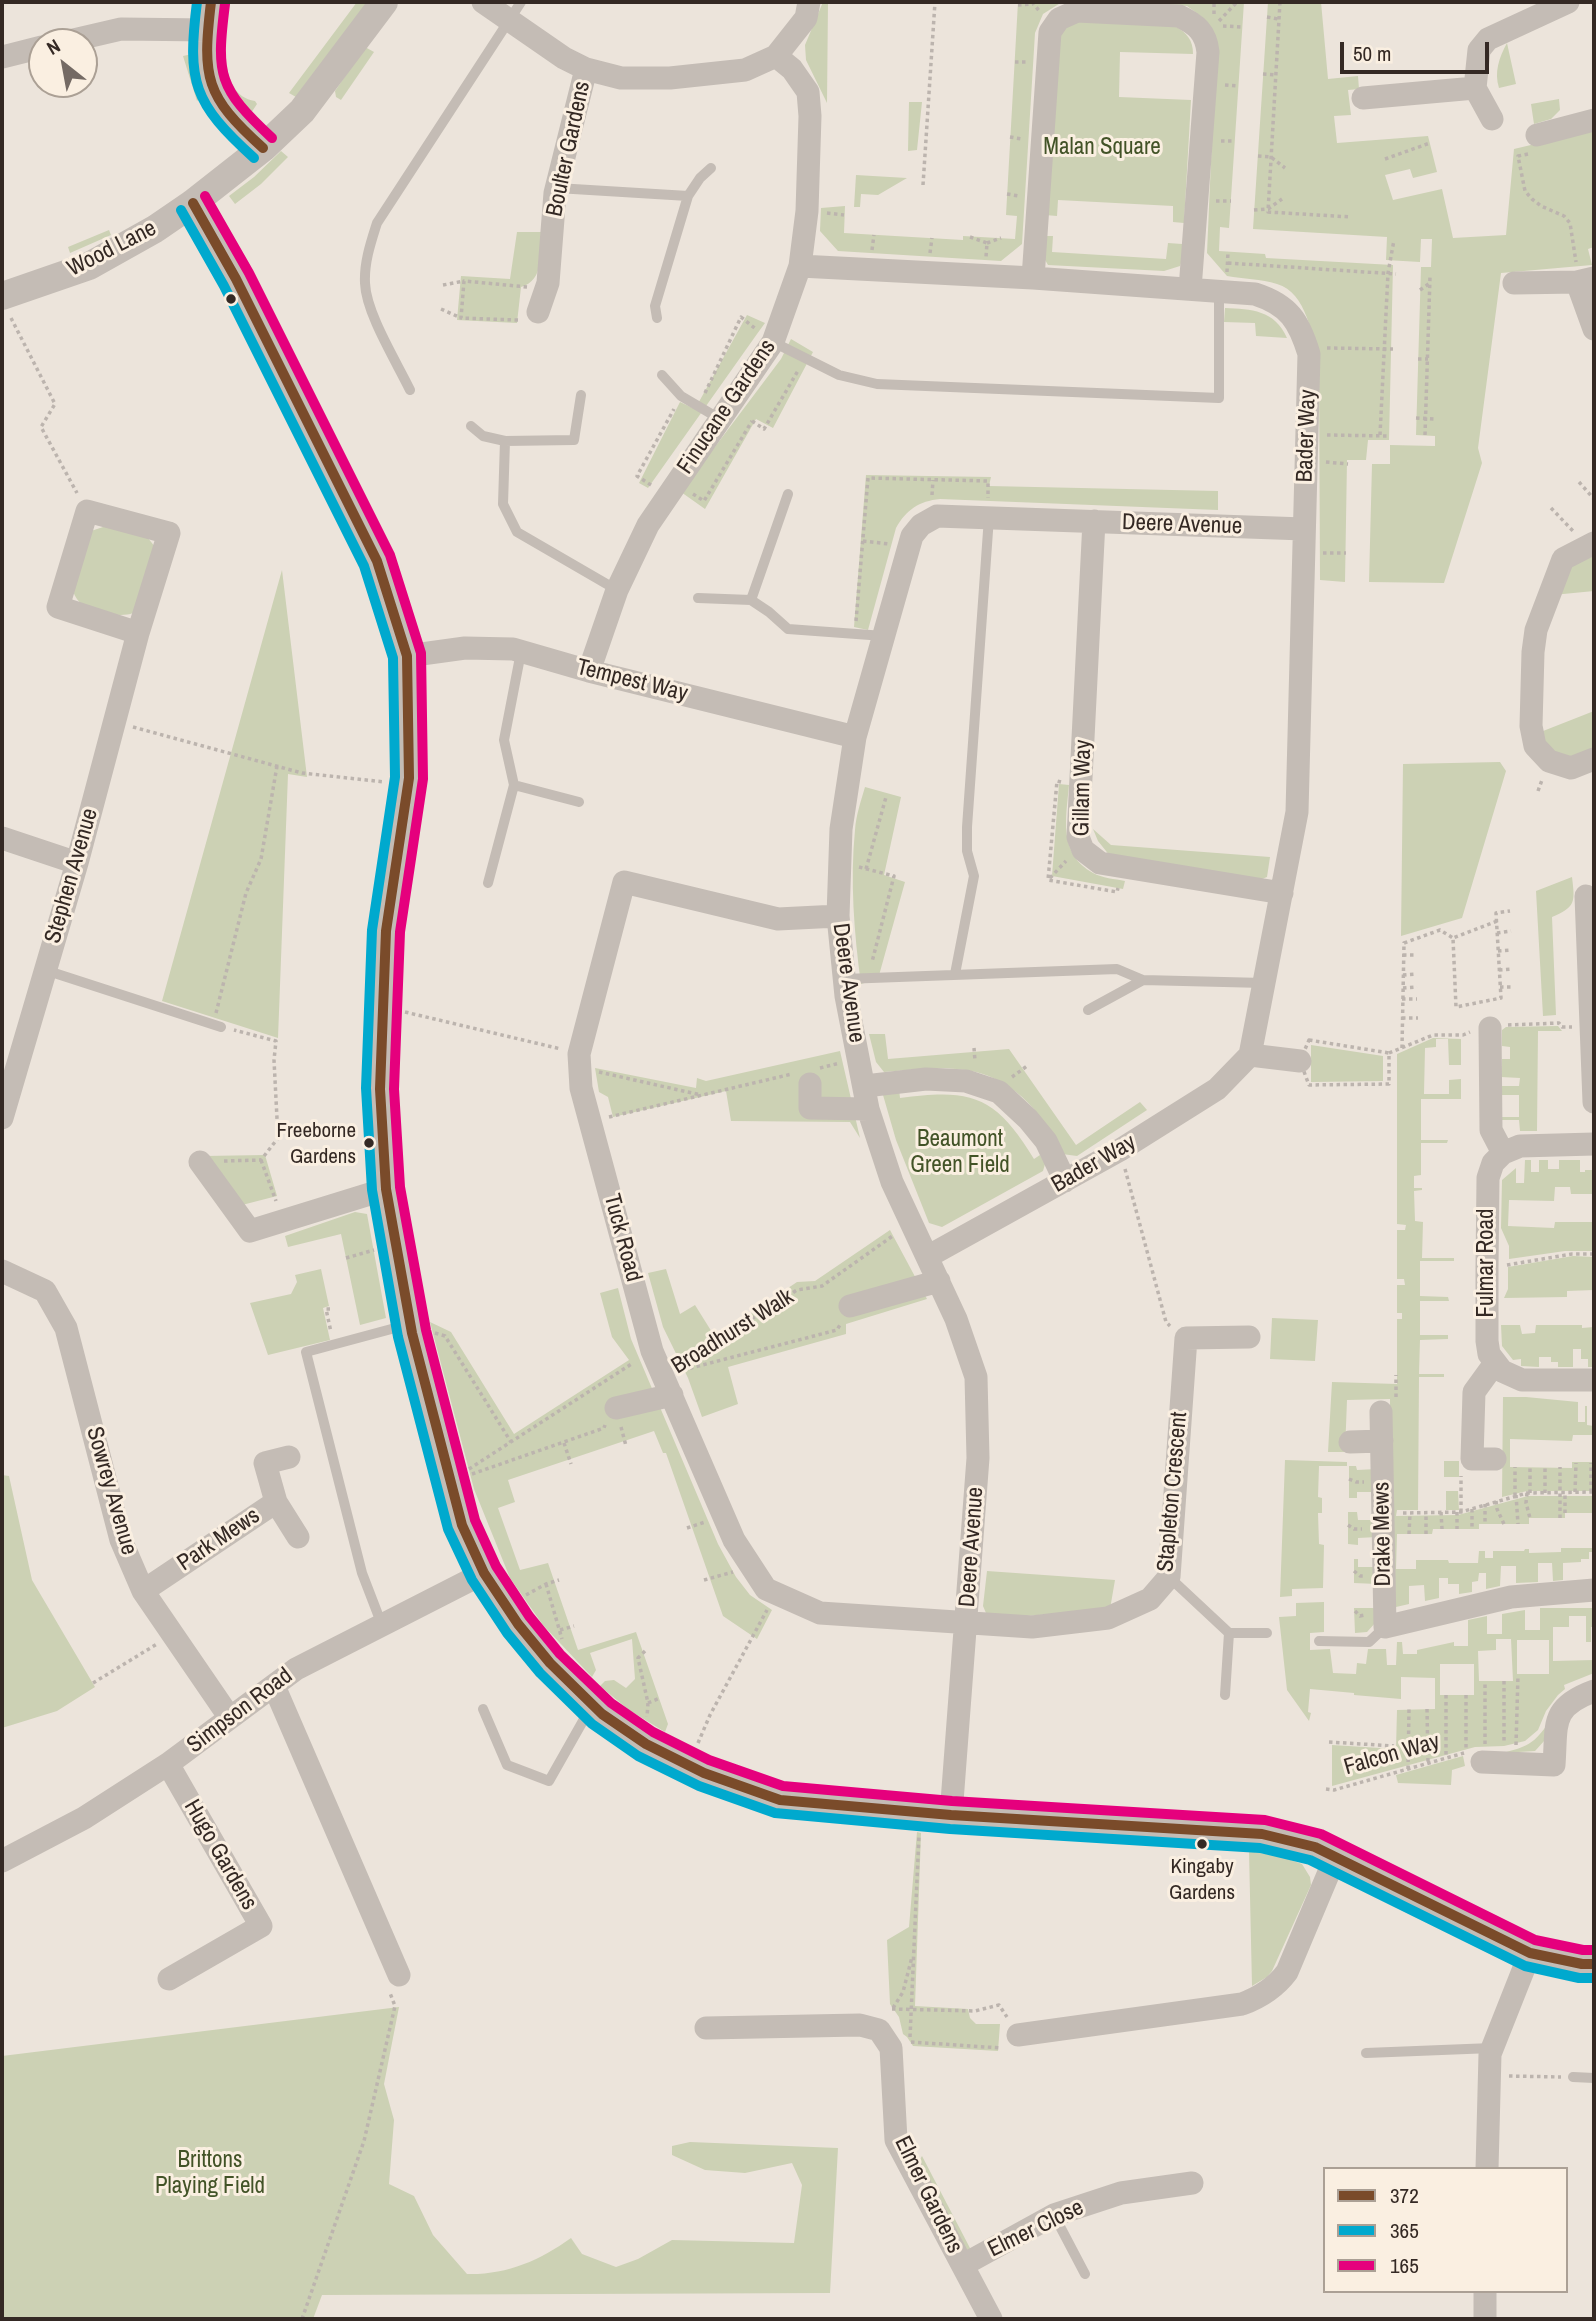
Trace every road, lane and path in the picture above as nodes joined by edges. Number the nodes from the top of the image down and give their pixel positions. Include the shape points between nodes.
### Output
1 (211, 2) edge
2 (384, 2) edge
3 (483, 2) edge
4 (809, 2) edge
5 (935, 2) edge
6 (1237, 2) edge
7 (1280, 2) edge
8 (1568, 2) edge
9 (1034, 4) dead end
10 (1018, 5) dead end
11 (514, 11) edge
12 (1267, 17) dead end
13 (1279, 19) junction
14 (1242, 27) dead end
15 (208, 30) junction
16 (98, 34) edge
17 (28, 50) edge
18 (776, 56) junction
19 (2, 57) edge
20 (586, 69) junction
21 (1263, 74) dead end
22 (1276, 75) junction
23 (1475, 88) junction
24 (1363, 98) dead end
25 (1492, 119) dead end
26 (1594, 120) edge
27 (1537, 135) joint
28 (1430, 143) dead end
29 (263, 148) junction
30 (1258, 156) dead end
31 (1271, 156) junction
32 (1385, 159) dead end
33 (711, 168) dead end
34 (1285, 168) dead end
35 (923, 185) dead end
36 (557, 188) junction
37 (688, 196) junction
38 (1282, 199) dead end
39 (193, 203) junction
40 (1268, 209) junction
41 (1254, 210) dead end
42 (1351, 217) dead end
43 (1001, 238) dead end
44 (1394, 240) dead end
45 (987, 243) dead end
46 (1228, 263) dead end
47 (800, 265) junction
48 (1388, 274) junction
49 (1396, 274) dead end
50 (1430, 277) dead end
51 (1033, 278) junction
52 (1586, 280) edge
53 (464, 281) junction
54 (1430, 283) junction
55 (1514, 283) dead end
56 (443, 285) dead end
57 (547, 288) junction
58 (1190, 289) junction
59 (1420, 290) dead end
60 (1219, 291) junction
61 (5, 304) edge
62 (440, 309) dead end
63 (538, 312) joint
64 (461, 318) junction
65 (657, 318) dead end
66 (1594, 328) edge
67 (773, 342) junction
68 (1307, 347) junction
69 (1384, 349) junction
70 (1393, 349) dead end
71 (805, 358) junction
72 (1418, 359) dead end
73 (1428, 359) junction
74 (663, 375) dead end
75 (410, 390) dead end
76 (581, 395) dead end
77 (681, 396) junction
78 (699, 406) junction
79 (1416, 418) dead end
80 (1426, 418) junction
81 (1435, 418) dead end
82 (720, 419) junction
83 (471, 426) dead end
84 (1307, 434) junction
85 (1380, 435) junction
86 (1425, 435) dead end
87 (1390, 436) dead end
88 (505, 441) junction
89 (1579, 482) dead end
90 (672, 489) junction
91 (788, 494) dead end
92 (1594, 499) edge
93 (1551, 508) dead end
94 (87, 511) junction
95 (989, 517) junction
96 (1094, 521) junction
97 (1304, 529) junction
98 (1590, 545) edge
99 (617, 590) junction
100 (698, 598) dead end
101 (751, 600) junction
102 (138, 633) junction
103 (884, 636) junction
104 (521, 652) junction
105 (407, 656) junction
106 (589, 671) junction
107 (114, 722) junction
108 (855, 737) junction
109 (1594, 759) edge
110 (276, 766) junction
111 (408, 785) junction
112 (514, 786) junction
113 (886, 797) dead end
114 (579, 802) dead end
115 (2, 838) edge
116 (840, 862) junction
117 (77, 863) junction
118 (866, 869) junction
119 (488, 883) dead end
120 (1282, 892) junction
121 (1586, 897) dead end
122 (1510, 911) dead end
123 (838, 916) junction
124 (1497, 921) junction
125 (1511, 931) dead end
126 (1497, 933) junction
127 (1453, 937) junction
128 (1511, 950) dead end
129 (1498, 951) junction
130 (1415, 955) dead end
131 (1403, 956) junction
132 (1512, 969) dead end
133 (45, 970) junction
134 (1499, 970) junction
135 (955, 974) junction
136 (1416, 974) dead end
137 (1403, 975) junction
138 (869, 978) junction
139 (844, 979) junction
140 (1143, 980) junction
141 (1264, 983) junction
142 (1417, 986) dead end
143 (1500, 987) junction
144 (1513, 987) dead end
145 (1402, 988) junction
146 (1402, 999) junction
147 (1417, 999) dead end
148 (383, 1006) junction
149 (1088, 1010) dead end
150 (1418, 1017) dead end
151 (1402, 1018) junction
152 (218, 1026) junction
153 (1490, 1028) dead end
154 (1402, 1048) dead end
155 (1250, 1055) junction
156 (10, 1059) edge
157 (859, 1059) junction
158 (579, 1061) junction
159 (1300, 1061) junction
160 (808, 1075) junction
161 (702, 1095) junction
162 (866, 1097) junction
163 (1594, 1102) edge
164 (2, 1118) edge
165 (590, 1121) junction
166 (1594, 1144) edge
167 (1120, 1150) junction
168 (1503, 1153) junction
169 (261, 1160) junction
170 (200, 1162) joint
171 (1065, 1181) junction
172 (386, 1189) junction
173 (283, 1221) junction
174 (910, 1224) junction
175 (396, 1244) junction
176 (1594, 1254) edge
177 (927, 1257) junction
178 (346, 1258) dead end
179 (1487, 1268) junction
180 (2, 1271) edge
181 (939, 1281) junction
182 (850, 1306) joint
183 (410, 1324) junction
184 (1186, 1338) junction
185 (1249, 1338) dead end
186 (652, 1351) junction
187 (1495, 1363) junction
188 (1594, 1380) edge
189 (668, 1385) junction
190 (616, 1408) joint
191 (1381, 1412) dead end
192 (1350, 1441) dead end
193 (1382, 1441) junction
194 (511, 1442) junction
195 (564, 1442) junction
196 (289, 1457) dead end
197 (1472, 1459) junction
198 (1505, 1463) joint
199 (1576, 1463) dead end
200 (1591, 1463) dead end
201 (572, 1464) dead end
202 (1530, 1467) dead end
203 (1545, 1467) dead end
204 (1560, 1467) dead end
205 (450, 1481) junction
206 (1356, 1482) dead end
207 (1349, 1485) dead end
208 (1563, 1492) junction
209 (1575, 1492) junction
210 (1592, 1492) edge
211 (1528, 1493) junction
212 (1545, 1493) junction
213 (1515, 1495) junction
214 (1496, 1501) junction
215 (276, 1502) junction
216 (1485, 1504) junction
217 (1472, 1509) junction
218 (1441, 1512) junction
219 (1459, 1512) junction
220 (1410, 1513) junction
221 (1426, 1513) junction
222 (1565, 1513) dead end
223 (1396, 1514) dead end
224 (1530, 1518) dead end
225 (1560, 1518) dead end
226 (1485, 1524) dead end
227 (1504, 1524) dead end
228 (1518, 1524) dead end
229 (1354, 1529) dead end
230 (1442, 1529) dead end
231 (1457, 1529) dead end
232 (1472, 1529) dead end
233 (1348, 1533) dead end
234 (1409, 1534) dead end
235 (1426, 1534) dead end
236 (298, 1537) dead end
237 (484, 1573) junction
238 (1360, 1576) dead end
239 (1169, 1577) junction
240 (1354, 1579) dead end
241 (559, 1580) dead end
242 (546, 1584) junction
243 (1594, 1590) edge
244 (143, 1591) junction
245 (777, 1593) junction
246 (506, 1606) junction
247 (1360, 1616) dead end
248 (1355, 1620) dead end
249 (967, 1623) junction
250 (382, 1625) junction
251 (574, 1626) dead end
252 (1385, 1627) junction
253 (560, 1630) junction
254 (1229, 1633) junction
255 (1267, 1633) dead end
256 (172, 1635) junction
257 (1319, 1641) dead end
258 (645, 1651) dead end
259 (550, 1664) junction
260 (1518, 1675) dead end
261 (1485, 1681) dead end
262 (1504, 1681) dead end
263 (93, 1683) dead end
264 (274, 1686) junction
265 (1594, 1691) edge
266 (1226, 1695) dead end
267 (1446, 1695) dead end
268 (1466, 1695) dead end
269 (660, 1698) dead end
270 (648, 1703) junction
271 (593, 1704) junction
272 (484, 1709) dead end
273 (1409, 1709) dead end
274 (1427, 1709) dead end
275 (230, 1718) junction
276 (1329, 1742) dead end
277 (646, 1744) junction
278 (1394, 1746) dead end
279 (1516, 1747) dead end
280 (1504, 1749) dead end
281 (1475, 1754) junction
282 (1446, 1758) junction
283 (1427, 1763) junction
284 (168, 1765) junction
285 (688, 1765) junction
286 (1408, 1769) junction
287 (1326, 1789) dead end
288 (920, 1812) junction
289 (951, 1815) junction
290 (1335, 1858) junction
291 (2, 1861) edge
292 (914, 1949) junction
293 (1530, 1953) junction
294 (1594, 1964) edge
295 (399, 1975) dead end
296 (169, 1979) dead end
297 (395, 2006) dead end
298 (911, 2008) junction
299 (892, 2009) junction
300 (882, 2015) dead end
301 (706, 2028) dead end
302 (1018, 2035) junction
303 (900, 2045) junction
304 (1493, 2048) junction
305 (1366, 2053) dead end
306 (1489, 2076) junction
307 (1573, 2077) joint
308 (1594, 2078) edge
309 (1487, 2167) edge
310 (1192, 2183) dead end
311 (1054, 2215) junction
312 (963, 2265) junction
313 (1085, 2274) dead end
314 (1485, 2293) edge
315 (302, 2319) edge
316 (991, 2319) edge
317 (1485, 2319) edge

1 - 15 street
2 - 29 street, Wood Lane via 316,95
3 - 11 street
4 - 18 street via 806,18
5 - 35 path
6 - 14 path via 1214,26
7 - 13 path
8 - 23 street via 1488,38 1479,50
9 - 10 path
11 - 20 street via 564,58
11 - 75 lane via 377,223 370,244 365,284 369,305
12 - 13 path
13 - 22 path
15 - 16 street via 121,29
15 - 29 street via 206,61 212,89 240,128
17 - 19 street
18 - 20 street via 745,71 670,78 621,78
18 - 47 street, Finucane Gardens via 808,92 807,211
20 - 36 street, Boulter Gardens
21 - 22 path
22 - 31 path
23 - 24 street
23 - 25 street
26 - 27 street
27 - 52 path via 1540,151 1518,156 1525,191 1570,223
28 - 32 path
29 - 39 street, Wood Lane
30 - 31 path
31 - 34 path
31 - 40 path
33 - 37 lane
36 - 37 lane
36 - 57 street, Boulter Gardens
37 - 65 lane via 655,306
38 - 40 path
39 - 61 street, Wood Lane via 89,266
39 - 105 street via 236,279 377,561
40 - 41 path
40 - 42 path
43 - 45 path
44 - 48 path
46 - 48 path
47 - 51 street, Bader Way
47 - 67 street, Finucane Gardens
48 - 49 path
48 - 69 path
50 - 54 path
51 - 58 street, Bader Way
51 - 58 street via 1050,32 1059,19 1077,11 1179,16 1203,34 1208,52
52 - 55 street
52 - 66 street
53 - 56 path
53 - 57 path
53 - 64 path
54 - 59 path
54 - 73 path
57 - 63 street, Boulter Gardens
58 - 60 street, Bader Way
60 - 68 street, Bader Way via 1273,300 1290,313
60 - 71 lane via 1219,398 877,384 839,375
61 - 94 path via 55,404 41,427
62 - 64 path
63 - 64 path via 537,320
67 - 71 lane
67 - 78 path via 741,317
67 - 82 street, Finucane Gardens
68 - 69 path
68 - 84 street, Bader Way
69 - 70 path
69 - 85 path
71 - 90 path via 764,429 752,421 705,502
72 - 73 path
73 - 80 path
74 - 77 lane
76 - 88 lane via 574,440
77 - 78 lane
77 - 90 path via 637,476
78 - 82 lane
79 - 80 path
80 - 81 path
80 - 86 path
82 - 90 street, Finucane Gardens
83 - 88 lane via 483,436
84 - 85 path
84 - 97 street, Bader Way
85 - 87 path
88 - 99 lane via 503,503 517,532
89 - 92 path
90 - 99 street, Finucane Gardens via 648,525
91 - 101 lane
93 - 98 path
94 - 102 street via 58,607
94 - 102 street, Stephen Avenue via 169,533
95 - 96 street, Deere Avenue
95 - 103 street, Deere Avenue via 937,516 920,525 912,536
95 - 135 lane via 967,827 967,851 975,876
96 - 97 street, Deere Avenue
96 - 120 street, Gillam Way via 1078,837 1083,850 1100,863
97 - 120 street, Bader Way via 1297,812
98 - 109 street via 1563,559 1536,630 1531,726 1535,746 1549,761 1571,768
99 - 106 street, Finucane Gardens
100 - 101 lane
101 - 103 lane via 788,629
102 - 107 street, Stephen Avenue
103 - 108 street, Deere Avenue
104 - 105 street, Tempest Way via 465,648
104 - 106 street, Tempest Way
104 - 112 lane via 504,740
105 - 111 street
106 - 108 street, Tempest Way
107 - 110 path
107 - 117 street, Stephen Avenue
108 - 116 street, Deere Avenue
110 - 111 path
110 - 152 path via 261,859 246,893
111 - 148 street via 386,931
112 - 114 lane
112 - 119 lane
113 - 118 path
115 - 117 street
116 - 118 path
116 - 123 street, Deere Avenue
117 - 133 street, Stephen Avenue
118 - 138 path via 894,876
120 - 141 street, Bader Way
121 - 163 street
122 - 124 path via 1496,913
123 - 139 street, Deere Avenue
123 - 158 street, Tuck Road via 778,919 624,882
124 - 126 path
124 - 127 path
125 - 126 path
126 - 129 path
127 - 131 path via 1440,930 1404,943
127 - 143 path via 1456,1007 1501,998
128 - 129 path
129 - 134 path
130 - 131 path
131 - 137 path
132 - 134 path
133 - 152 lane
133 - 156 street, Stephen Avenue
134 - 143 path
135 - 138 lane
135 - 140 lane via 1117,969
136 - 137 path
137 - 145 path
138 - 139 lane
139 - 157 street, Deere Avenue
140 - 141 lane
140 - 149 lane
141 - 155 street, Bader Way
142 - 145 path
143 - 144 path
145 - 146 path
146 - 147 path
146 - 151 path
148 - 158 path
148 - 172 street via 380,1089
150 - 151 path
151 - 154 path
152 - 169 path via 276,1041 278,1138
153 - 168 street via 1491,1130
155 - 159 street
155 - 167 street, Bader Way via 1217,1089
156 - 164 street, Stephen Avenue
157 - 160 path
157 - 162 street, Deere Avenue
158 - 161 path
158 - 165 street, Tuck Road
159 - 159 path via 1310,1040 1389,1052 1390,1084 1309,1085
160 - 161 path
160 - 162 street via 810,1108
161 - 165 path
162 - 171 street via 922,1079 965,1081 999,1092 1046,1141
162 - 174 street, Deere Avenue via 891,1182
165 - 186 street, Tuck Road
166 - 168 street via 1520,1146
167 - 171 street, Bader Way
167 - 184 path via 1166,1322
168 - 179 street, Fulmar Road via 1488,1178
169 - 170 path
169 - 173 path
170 - 173 street via 250,1231
171 - 177 street, Bader Way
172 - 173 street
172 - 175 street
174 - 177 street, Deere Avenue
174 - 189 path, Broadhurst Walk via 822,1286 797,1290
175 - 178 path
175 - 183 street
176 - 179 path
177 - 181 street, Deere Avenue
179 - 187 street, Fulmar Road via 1487,1341
180 - 244 street, Sowrey Avenue via 45,1291 66,1328 121,1540
181 - 182 street
181 - 249 street, Deere Avenue via 976,1377 978,1458
182 - 189 path, Broadhurst Walk via 837,1331
183 - 194 path via 445,1336
183 - 205 street
183 - 250 lane via 306,1352 362,1573
184 - 185 street
184 - 239 street, Stapleton Crescent
186 - 189 street, Tuck Road
186 - 194 path, Broadhurst Walk
187 - 188 street via 1522,1380
187 - 197 street via 1474,1392
189 - 190 street, Broadhurst Walk
189 - 245 street, Tuck Road via 734,1540 766,1589
190 - 195 path via 604,1428
191 - 193 street, Drake Mews
192 - 193 street
193 - 252 street, Drake Mews
194 - 205 path, Broadhurst Walk
195 - 201 path
195 - 205 path
196 - 215 street, Park Mews via 265,1462
197 - 198 street
197 - 219 path via 1461,1468
198 - 213 path
199 - 209 path
200 - 210 path
202 - 211 path
203 - 212 path
204 - 208 path
205 - 237 street via 462,1525
206 - 207 path
208 - 209 path
208 - 212 path
208 - 222 path
208 - 225 path
209 - 210 path
211 - 212 path
211 - 213 path
211 - 224 path
213 - 214 path
213 - 228 path
214 - 216 path
214 - 227 path
215 - 236 street
215 - 244 street, Park Mews
216 - 217 path
216 - 226 path
217 - 219 path
217 - 232 path
218 - 219 path
218 - 221 path
218 - 230 path
219 - 231 path
220 - 221 path
220 - 223 path
220 - 234 path
221 - 235 path
229 - 233 path
237 - 246 street
237 - 250 street, Simpson Road
238 - 240 path
239 - 249 street, Stapleton Crescent via 1150,1599 1108,1618 1032,1627
239 - 254 lane
241 - 242 path
242 - 246 path
242 - 253 path
243 - 252 street via 1511,1597
244 - 256 street, Sowrey Avenue
245 - 249 street, Tuck Road via 820,1613
245 - 285 path
246 - 259 street
247 - 248 path
249 - 289 street, Deere Avenue
250 - 264 street, Simpson Road via 296,1669
251 - 253 path
252 - 257 lane via 1369,1642
253 - 259 path via 563,1637
254 - 255 lane
254 - 266 lane
256 - 263 path
256 - 275 street, Sowrey Avenue
258 - 270 path via 638,1658
259 - 271 street
260 - 279 path
261 - 281 path
262 - 280 path
264 - 275 street, Simpson Road
264 - 295 street
265 - 281 street via 1564,1707 1554,1765
267 - 282 path
268 - 281 path
269 - 270 path
270 - 277 path
271 - 272 lane via 549,1781 507,1765
271 - 277 street
273 - 286 path
274 - 283 path
275 - 284 street, Simpson Road
276 - 278 path, Falcon Way
277 - 285 street
281 - 282 path, Falcon Way
282 - 283 path, Falcon Way
283 - 286 path, Falcon Way
284 - 291 street, Simpson Road via 84,1818
284 - 296 street, Hugo Gardens via 261,1926
285 - 288 street via 780,1800
286 - 287 path, Falcon Way
288 - 289 street
288 - 292 path
289 - 290 street via 1262,1834 1315,1847
290 - 293 street
290 - 302 street via 1287,1972 1256,1999
292 - 298 path
292 - 299 path via 903,1992
293 - 294 street
293 - 304 street
297 - 315 path via 364,2141
298 - 299 path
298 - 302 path via 975,2011 999,2006
298 - 303 path
299 - 300 path
301 - 303 street via 860,2025 878,2030
302 - 303 path via 1001,2048
303 - 312 street, Elmer Gardens via 896,2140
304 - 305 lane
304 - 306 street
306 - 307 path
306 - 309 street
307 - 308 lane
310 - 311 street, Elmer Close via 1121,2193
311 - 312 street, Elmer Close
311 - 313 lane
312 - 316 street, Elmer Gardens
314 - 317 street

